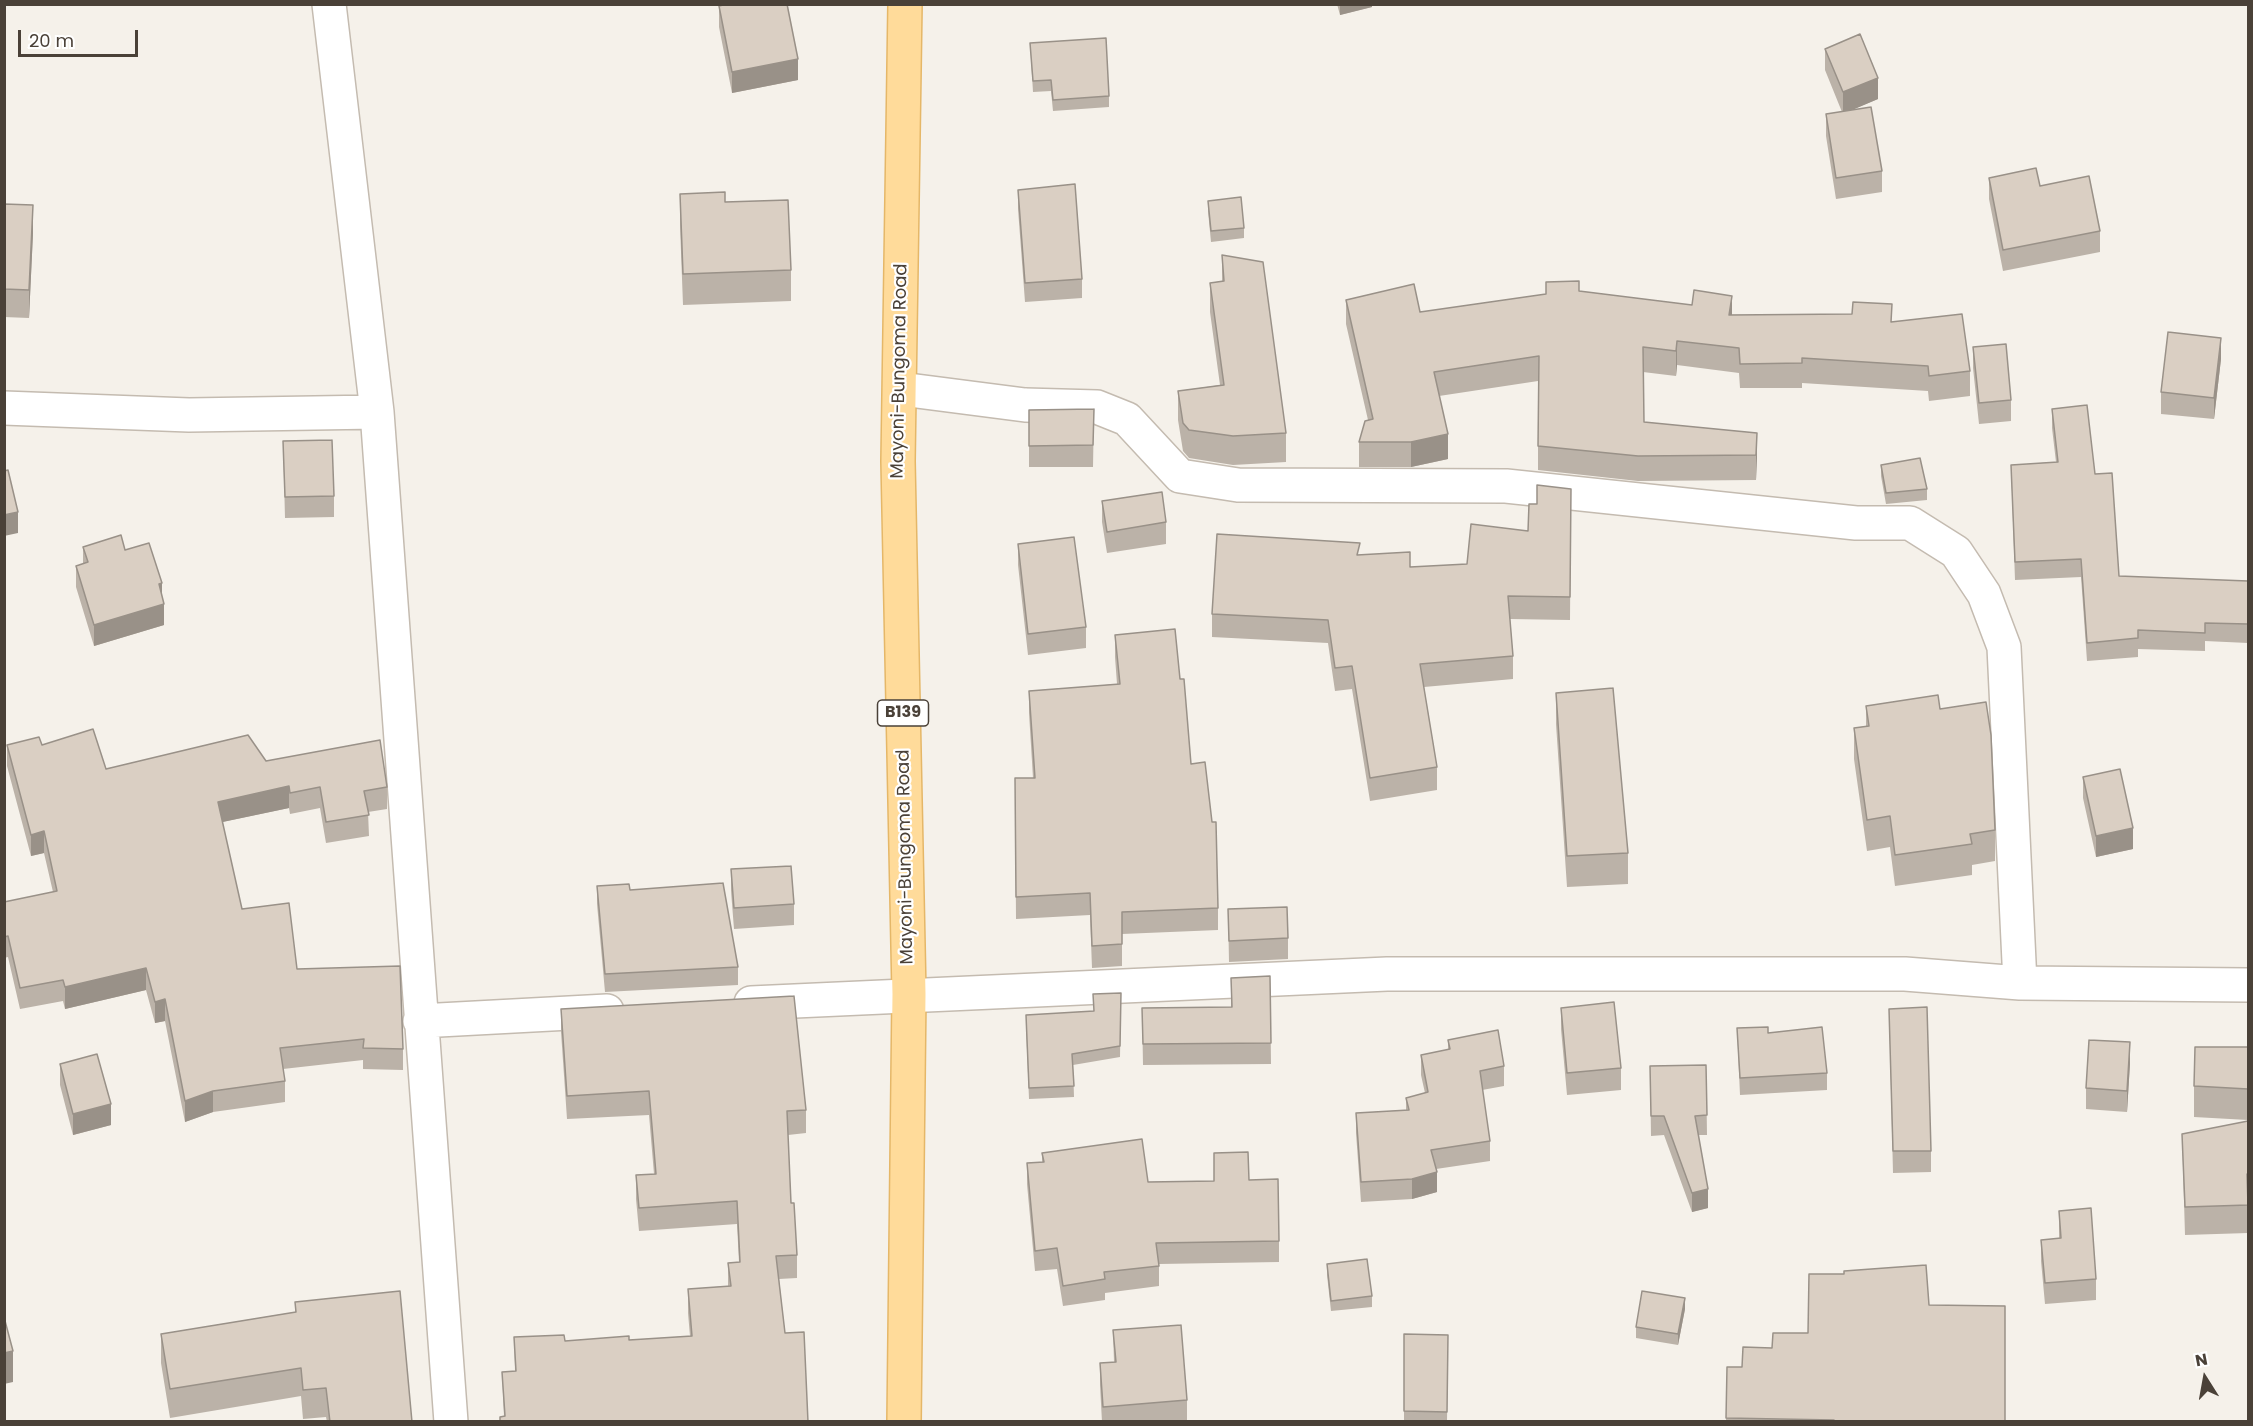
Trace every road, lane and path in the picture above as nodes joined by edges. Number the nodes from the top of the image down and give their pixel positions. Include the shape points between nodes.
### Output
1 (329, 4) edge
2 (905, 4) edge
3 (901, 389) junction
4 (4, 408) edge
5 (377, 412) junction
6 (2020, 983) junction
7 (2248, 985) edge
8 (909, 994) junction
9 (718, 1005) edge
10 (634, 1009) edge
11 (420, 1021) junction
12 (451, 1422) edge
13 (904, 1422) edge

1 - 5 street
2 - 3 main road, Mayoni-Bungoma Road / B139
3 - 6 street via 1025,405 1097,407 1127,419 1180,476 1238,484 1506,486 1856,523 1910,524 1956,552 1984,594 2004,646
3 - 8 main road, Mayoni-Bungoma Road / B139 via 898,473
4 - 5 street via 189,416
5 - 11 street
6 - 7 street
6 - 8 street via 1905,975 1387,974
8 - 9 street
8 - 13 main road, Mayoni-Bungoma Road / B139
10 - 11 street
11 - 12 street

